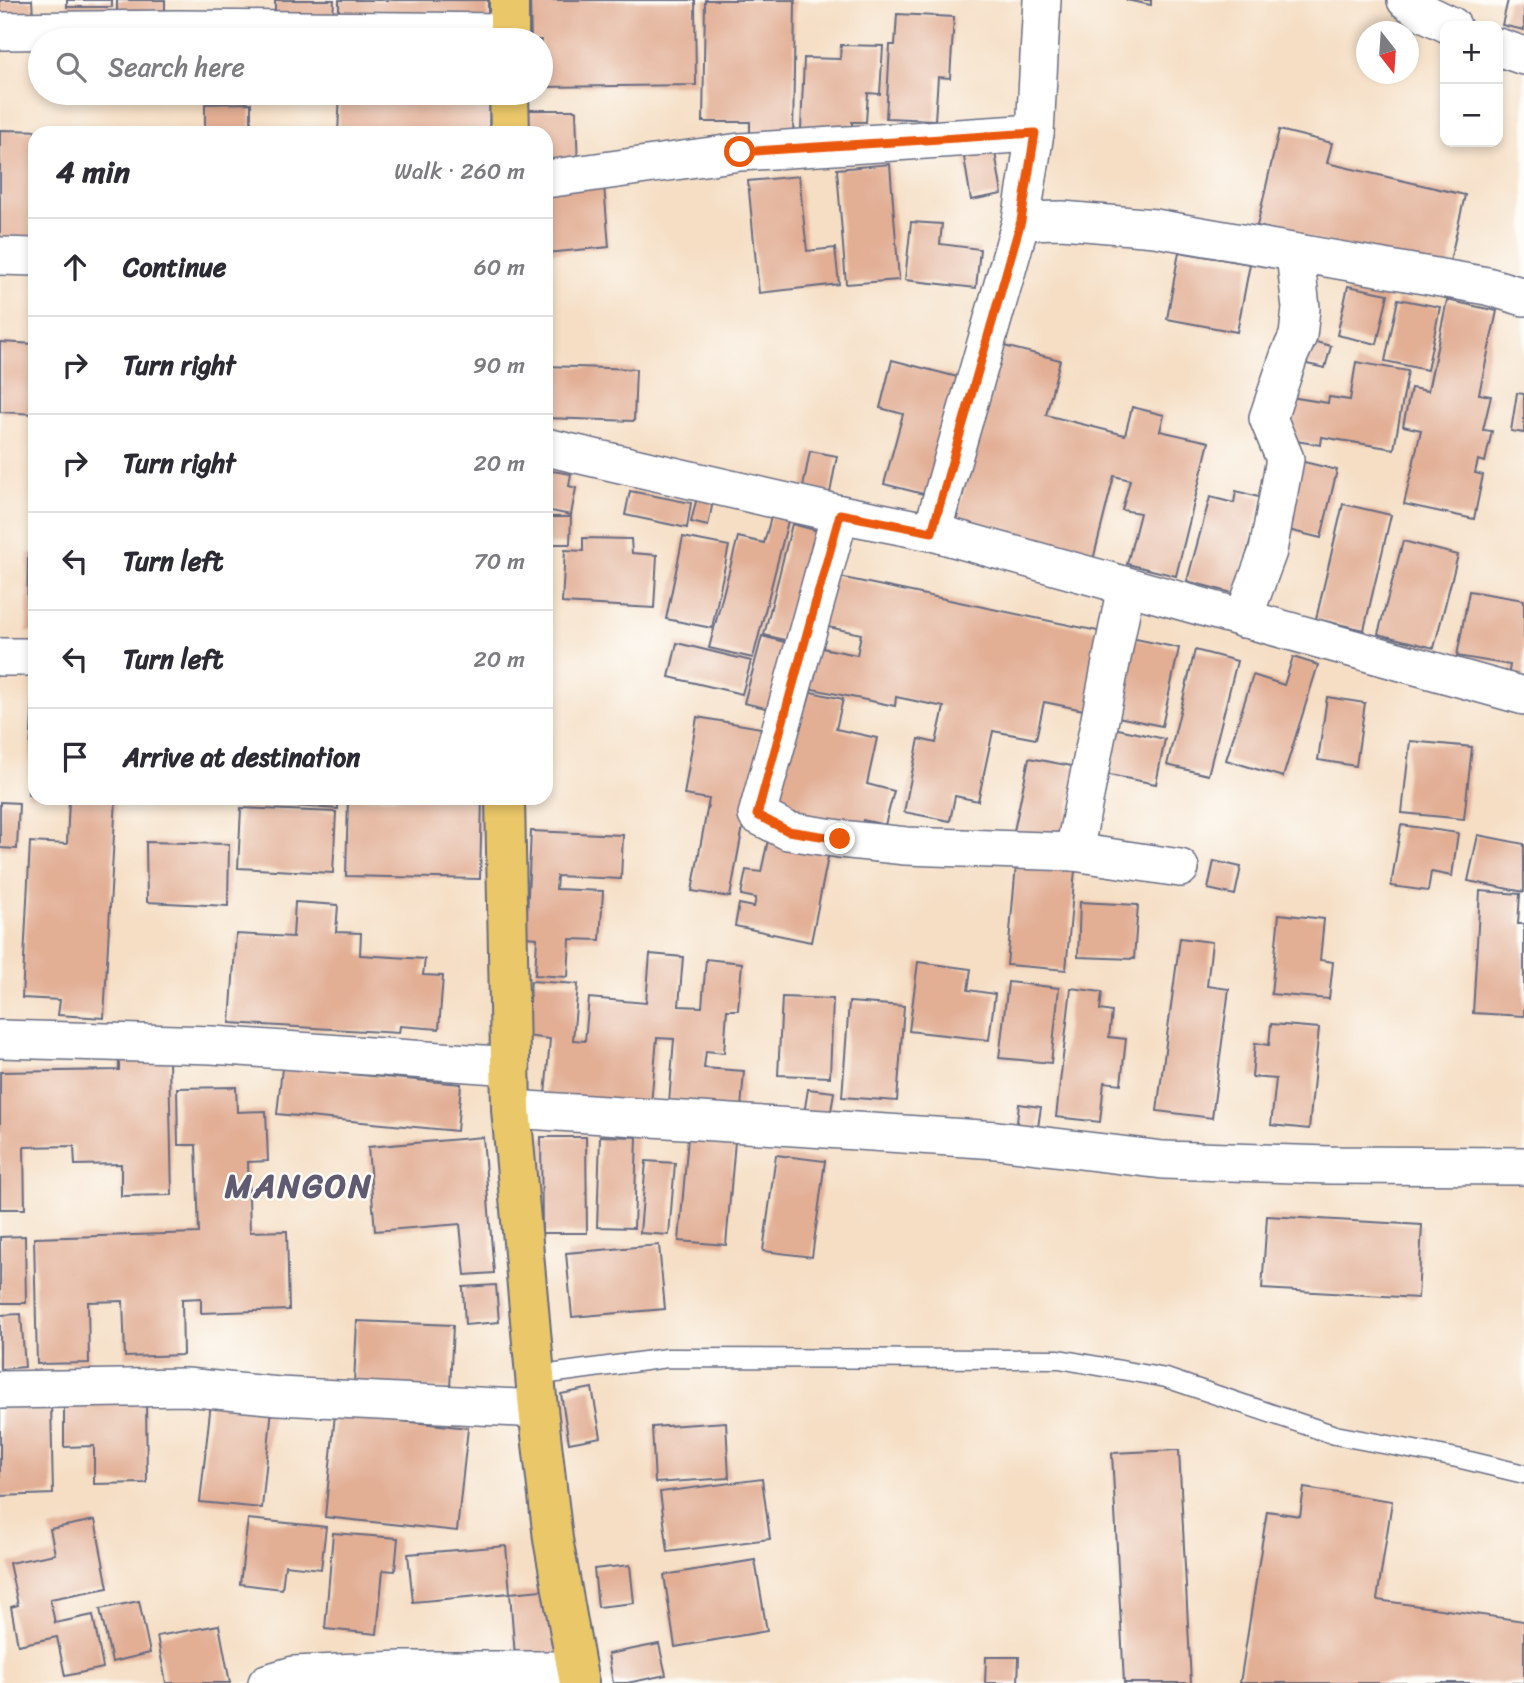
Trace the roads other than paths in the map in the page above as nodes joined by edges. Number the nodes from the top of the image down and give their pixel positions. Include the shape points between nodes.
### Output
1 (1042, 0) edge
2 (1406, 0) edge
3 (1441, 21) edge
4 (509, 24) edge
5 (245, 28) edge
6 (0, 32) edge
7 (28, 32) edge
8 (1503, 49) edge
9 (1524, 56) edge
10 (509, 105) edge
11 (510, 126) edge
12 (1035, 133) junction
13 (553, 178) edge
14 (1021, 221) junction
15 (1296, 254) junction
16 (0, 256) edge
17 (28, 257) edge
18 (1524, 297) edge
19 (553, 449) edge
20 (840, 514) junction
21 (932, 532) junction
22 (1126, 586) junction
23 (1243, 618) junction
24 (0, 657) edge
25 (28, 657) edge
26 (1524, 696) edge
27 (505, 805) edge
28 (1074, 852) junction
29 (1180, 868) dead end
30 (0, 1039) edge
31 (511, 1066) junction
32 (511, 1109) junction
33 (1524, 1166) edge
34 (0, 1390) edge
35 (537, 1393) junction
36 (1524, 1474) edge
37 (578, 1676) edge
38 (267, 1683) edge

1 - 12 street
2 - 3 street
4 - 5 street
6 - 7 street
8 - 9 street
10 - 11 highway
12 - 13 street via 740,152
12 - 14 street
14 - 15 street via 1155,228
14 - 21 street
15 - 18 street via 1487,286
15 - 23 street via 1301,308 1298,336 1268,418 1285,459 1268,551
16 - 17 street
19 - 20 street
20 - 21 street
20 - 28 street via 757,815 788,831 840,839
21 - 22 street
22 - 23 street
22 - 28 street
23 - 26 street
24 - 25 street
27 - 31 highway
28 - 29 street
30 - 31 street via 212,1045
31 - 32 highway
32 - 33 street via 997,1140 1163,1160
32 - 35 highway
34 - 35 street via 186,1387 279,1396
35 - 36 lane via 667,1358 1059,1359 1166,1378 1335,1435
35 - 37 highway via 553,1539
37 - 38 street via 401,1670 294,1675

